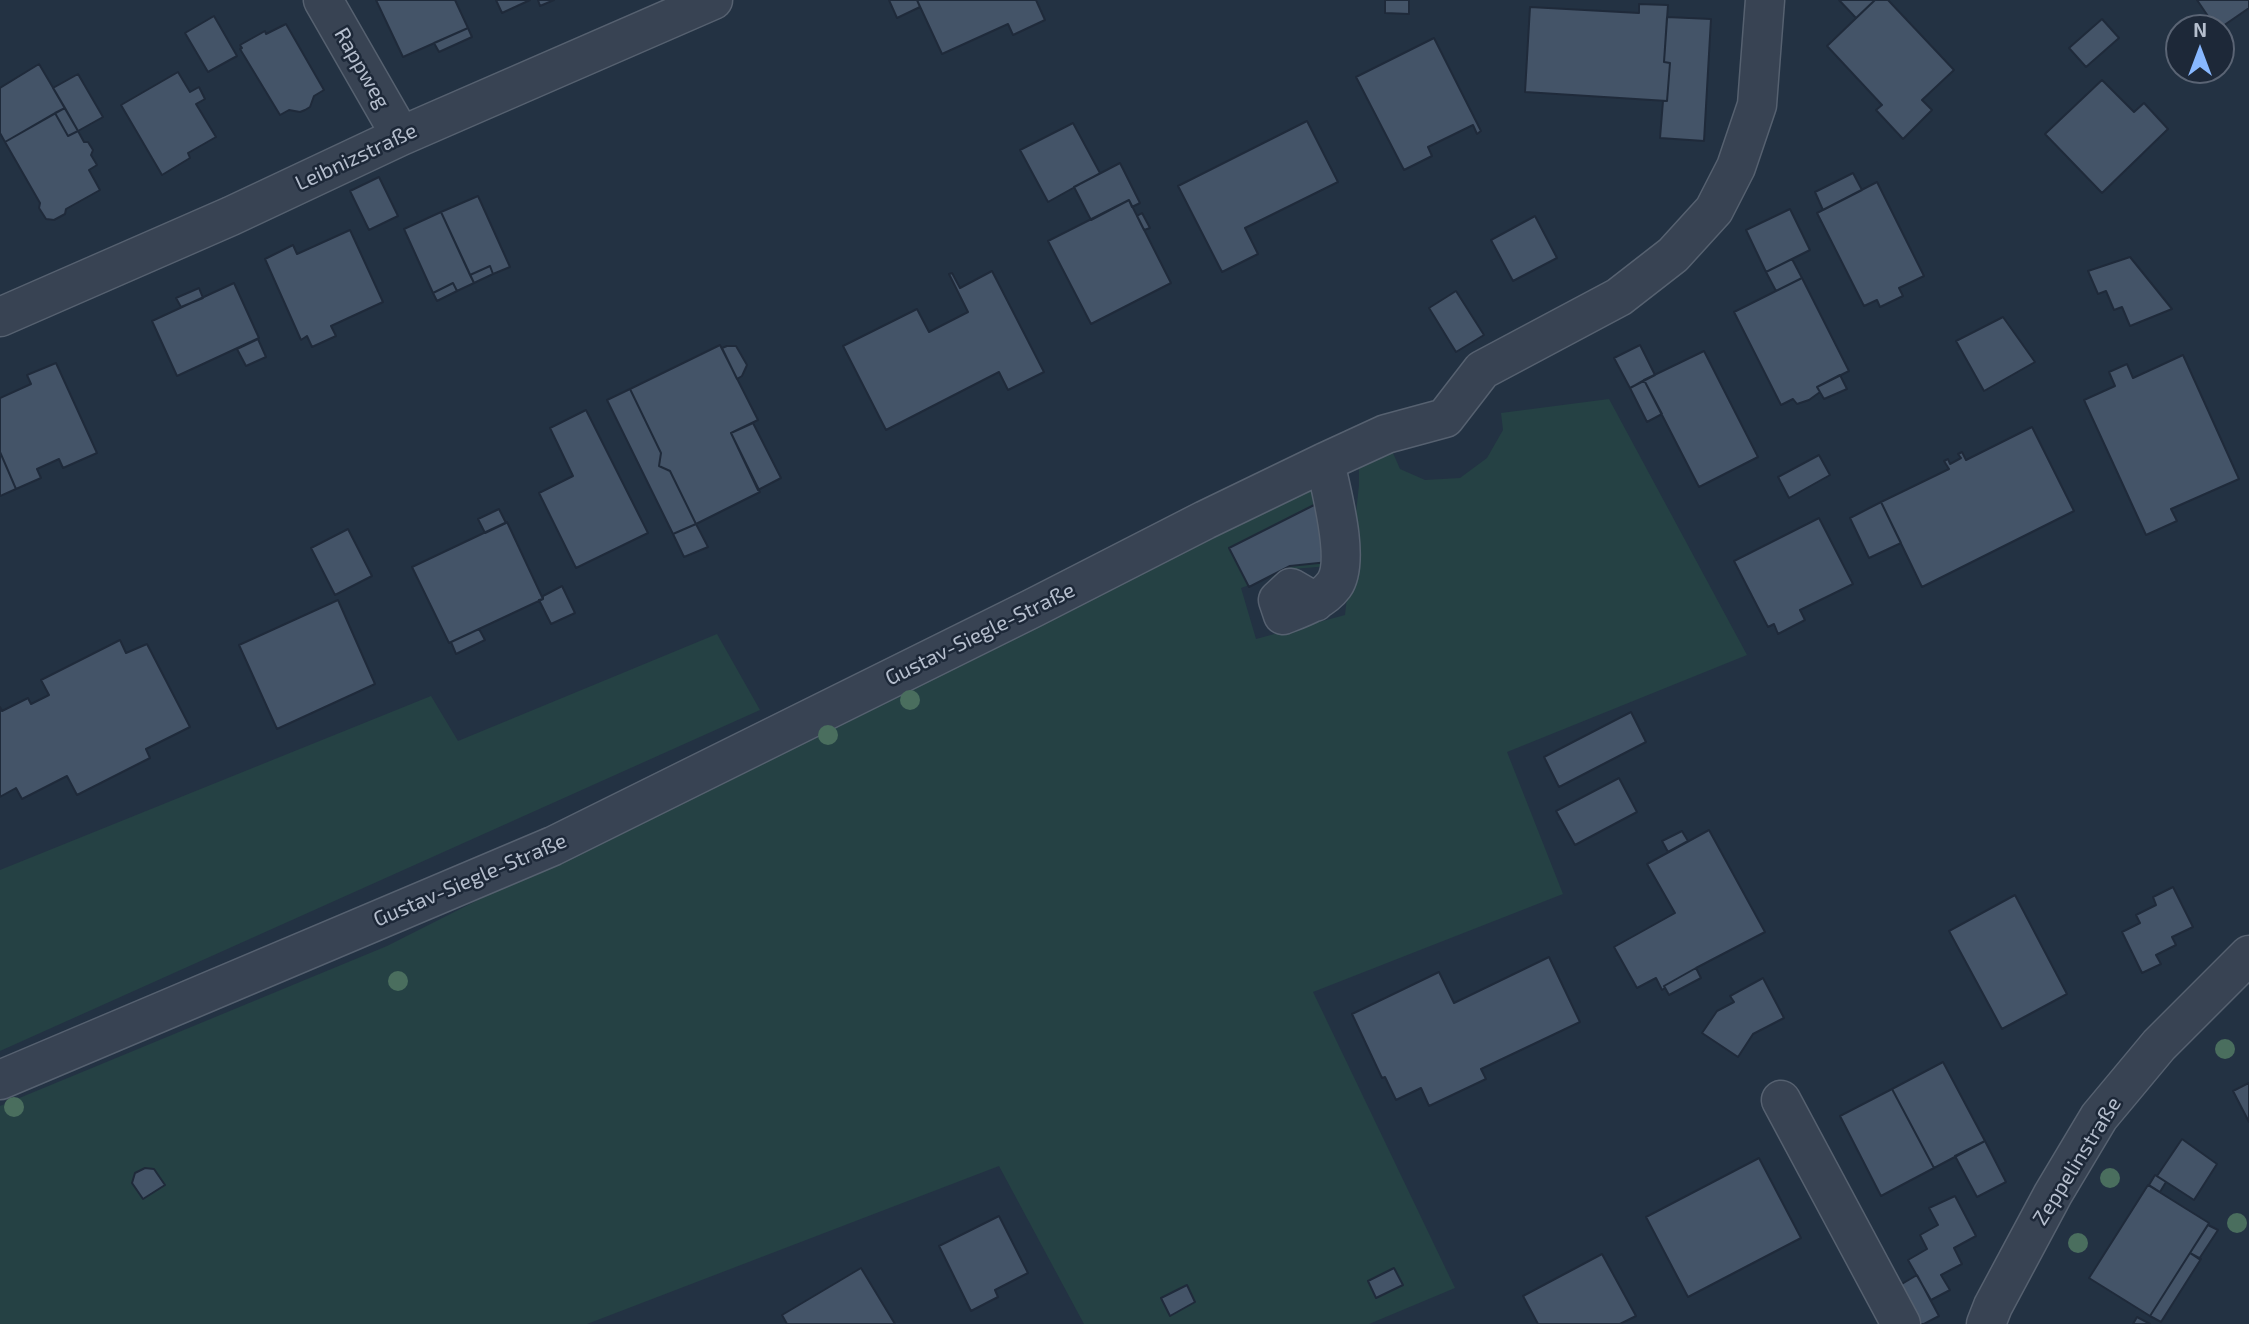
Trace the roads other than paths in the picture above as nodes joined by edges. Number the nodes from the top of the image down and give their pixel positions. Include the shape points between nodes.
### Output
1 (323, 0) edge
2 (713, 0) edge
3 (1765, 0) edge
4 (401, 136) junction
5 (0, 317) edge
6 (1325, 462) junction
7 (1315, 602) dead end
8 (2249, 955) edge
9 (0, 1080) edge
10 (1781, 1100) dead end
11 (1901, 1324) edge
12 (1986, 1324) edge

1 - 4 street, Rappweg
2 - 4 street, Leibnizstraße
3 - 6 street, Gustav-Siegle-Straße via 1757,105 1736,167 1714,210 1673,255 1619,297 1482,370 1445,418 1386,434
4 - 5 street, Leibnizstraße
6 - 7 street via 1342,557 1335,584
6 - 9 street, Gustav-Siegle-Straße via 552,846
8 - 12 street, Zeppelinstraße via 2159,1045 2099,1117
10 - 11 street

